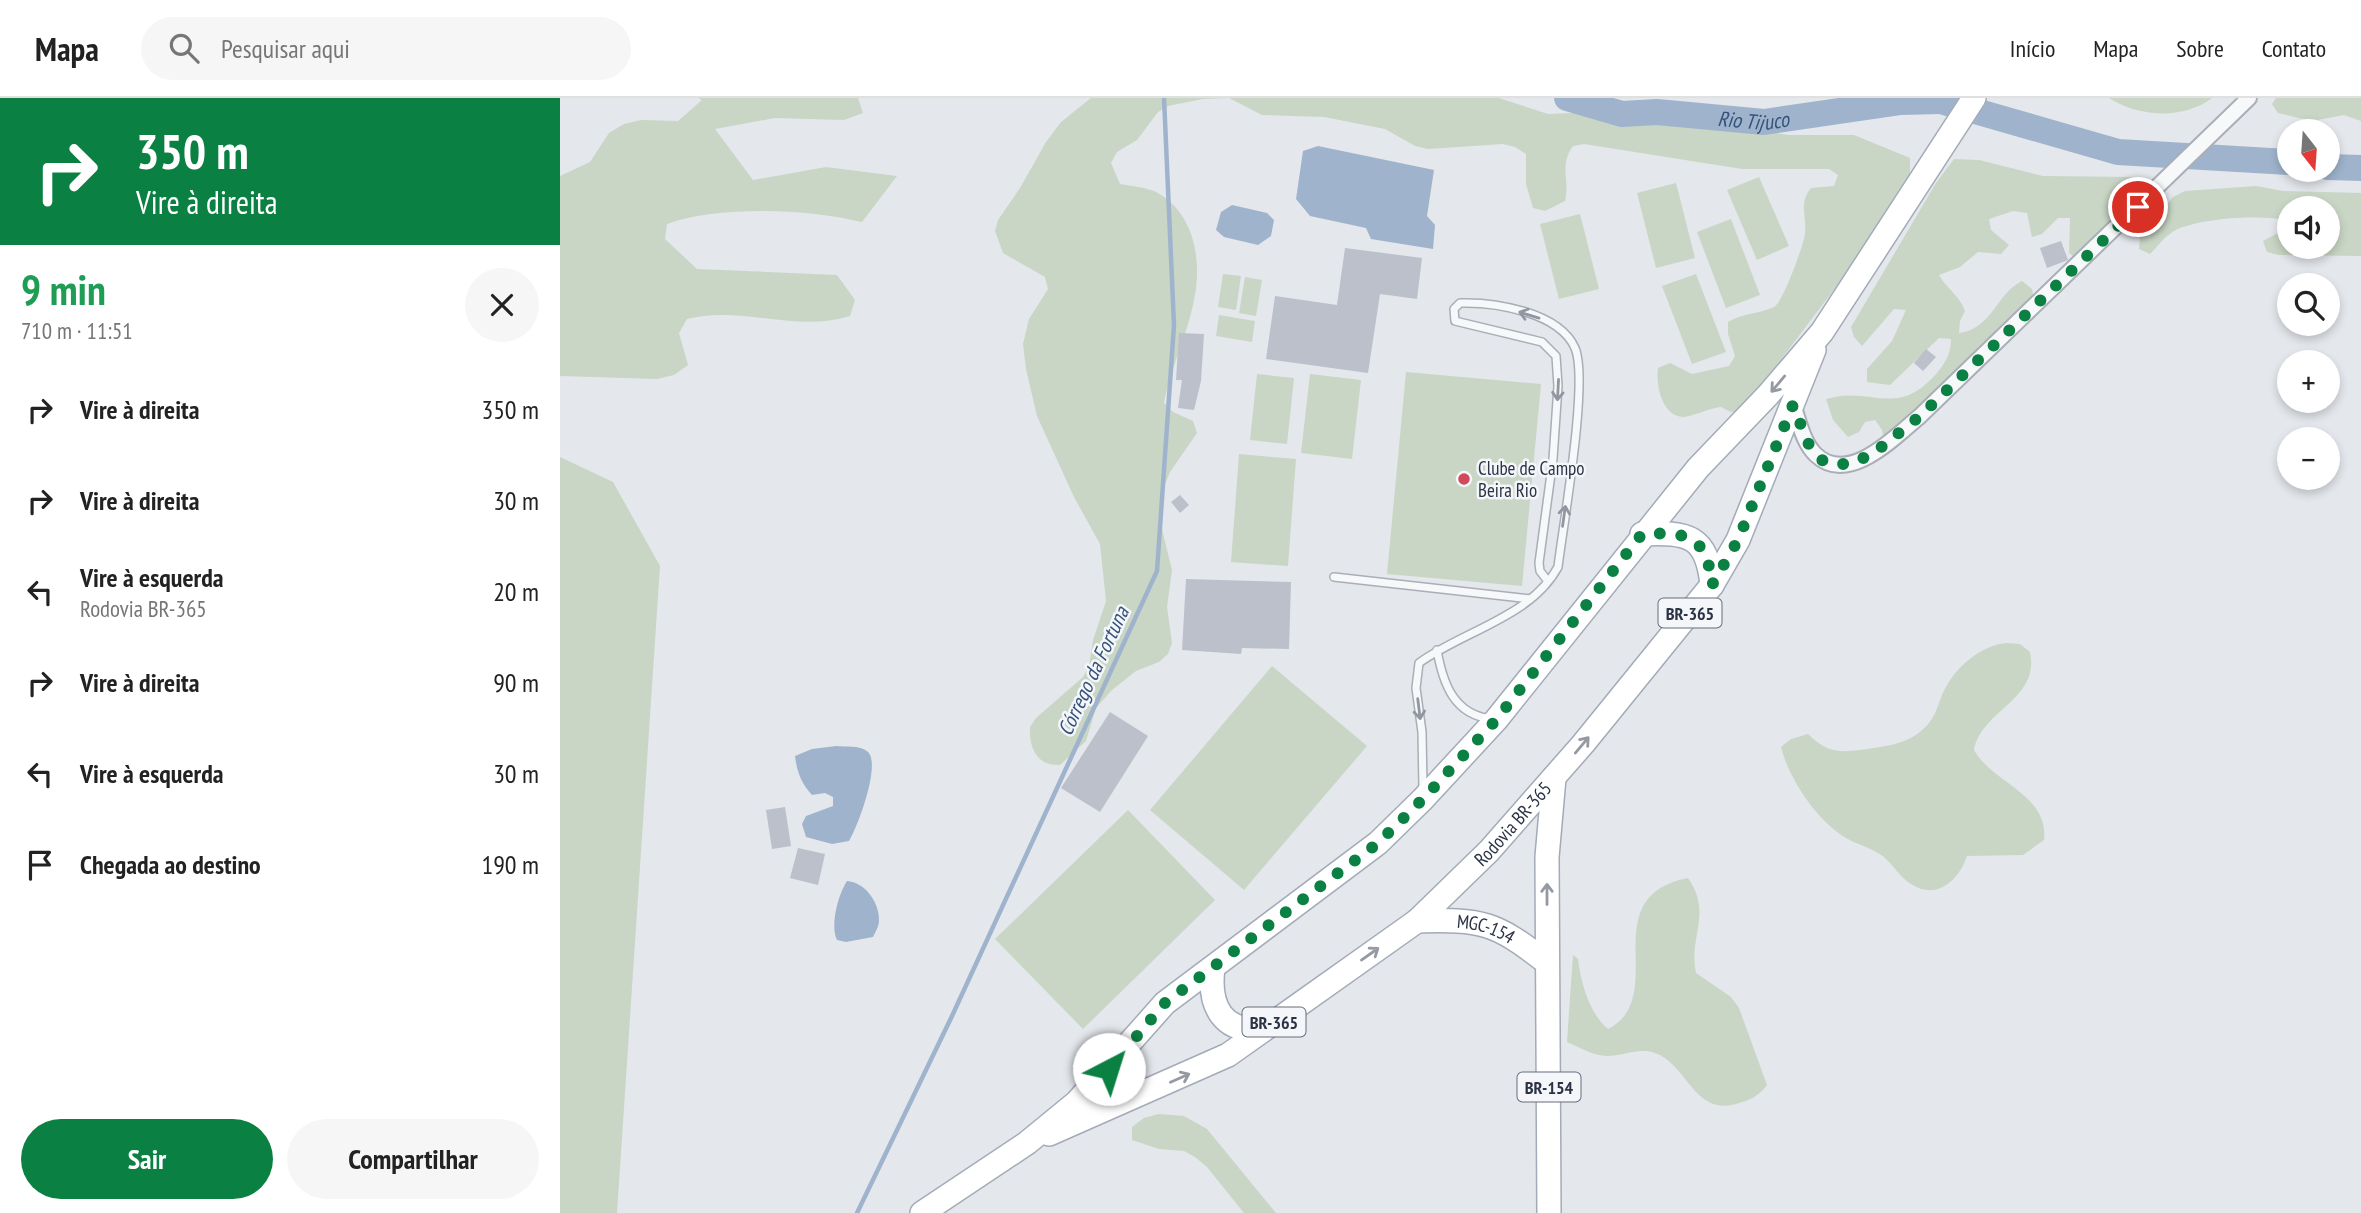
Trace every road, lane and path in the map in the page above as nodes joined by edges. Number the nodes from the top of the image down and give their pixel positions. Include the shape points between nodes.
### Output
1 (1974, 98) edge
2 (2249, 98) edge
3 (1822, 332) junction
4 (1793, 405) junction
5 (1642, 534) junction
6 (1334, 577) dead end
7 (1547, 580) junction
8 (1712, 585) junction
9 (1531, 599) junction
10 (1437, 650) junction
11 (1496, 720) junction
12 (1553, 778) junction
13 (1423, 799) junction
14 (1417, 921) junction
15 (1546, 962) junction
16 (1213, 968) junction
17 (1265, 1028) junction
18 (1027, 1143) junction
19 (922, 1213) edge
20 (1549, 1213) edge

1 - 3 main road, Rodovia BR-365 / BR-365
2 - 4 street via 1920,416 1874,453 1851,464 1822,460 1808,443
3 - 4 main road, Rodovia BR-365 / BR-365
3 -> 5 main road, Rodovia BR-365 / BR-365
4 - 8 main road, Rodovia BR-365 / BR-365 via 1738,540
5 - 8 main road, BR-365 via 1679,534 1699,543 1709,560
5 - 11 main road, Rodovia BR-365 / BR-365
6 - 9 lane
7 -> 7 lane via 1558,567 1573,457 1578,383 1575,349 1558,327 1532,315 1460,303 1454,310 1455,321 1542,342 1556,356 1553,459 1539,563
7 - 9 lane
12 -> 8 main road, Rodovia BR-365 / BR-365
9 - 10 lane
10 - 11 lane via 1450,695 1472,714
10 -> 13 lane via 1419,663 1416,673
11 - 13 main road, Rodovia BR-365 / BR-365
12 - 14 main road, Rodovia BR-365 / BR-365 via 1489,851
15 -> 12 main road, BR-154
13 - 16 main road, Rodovia BR-365 / BR-365 via 1378,843
14 - 15 main road, MGC-154 via 1482,922 1505,932
17 -> 14 main road, Rodovia BR-365 / BR-365
15 - 20 main road, BR-154
16 - 17 main road, BR-365 via 1212,994 1223,1018 1240,1029
16 - 18 main road, Rodovia BR-365 / BR-365 via 1165,1003 1077,1102
18 -> 17 main road, Rodovia BR-365 / BR-365 via 1191,1073 1228,1055
18 - 19 main road, Rodovia BR-365 / BR-365

